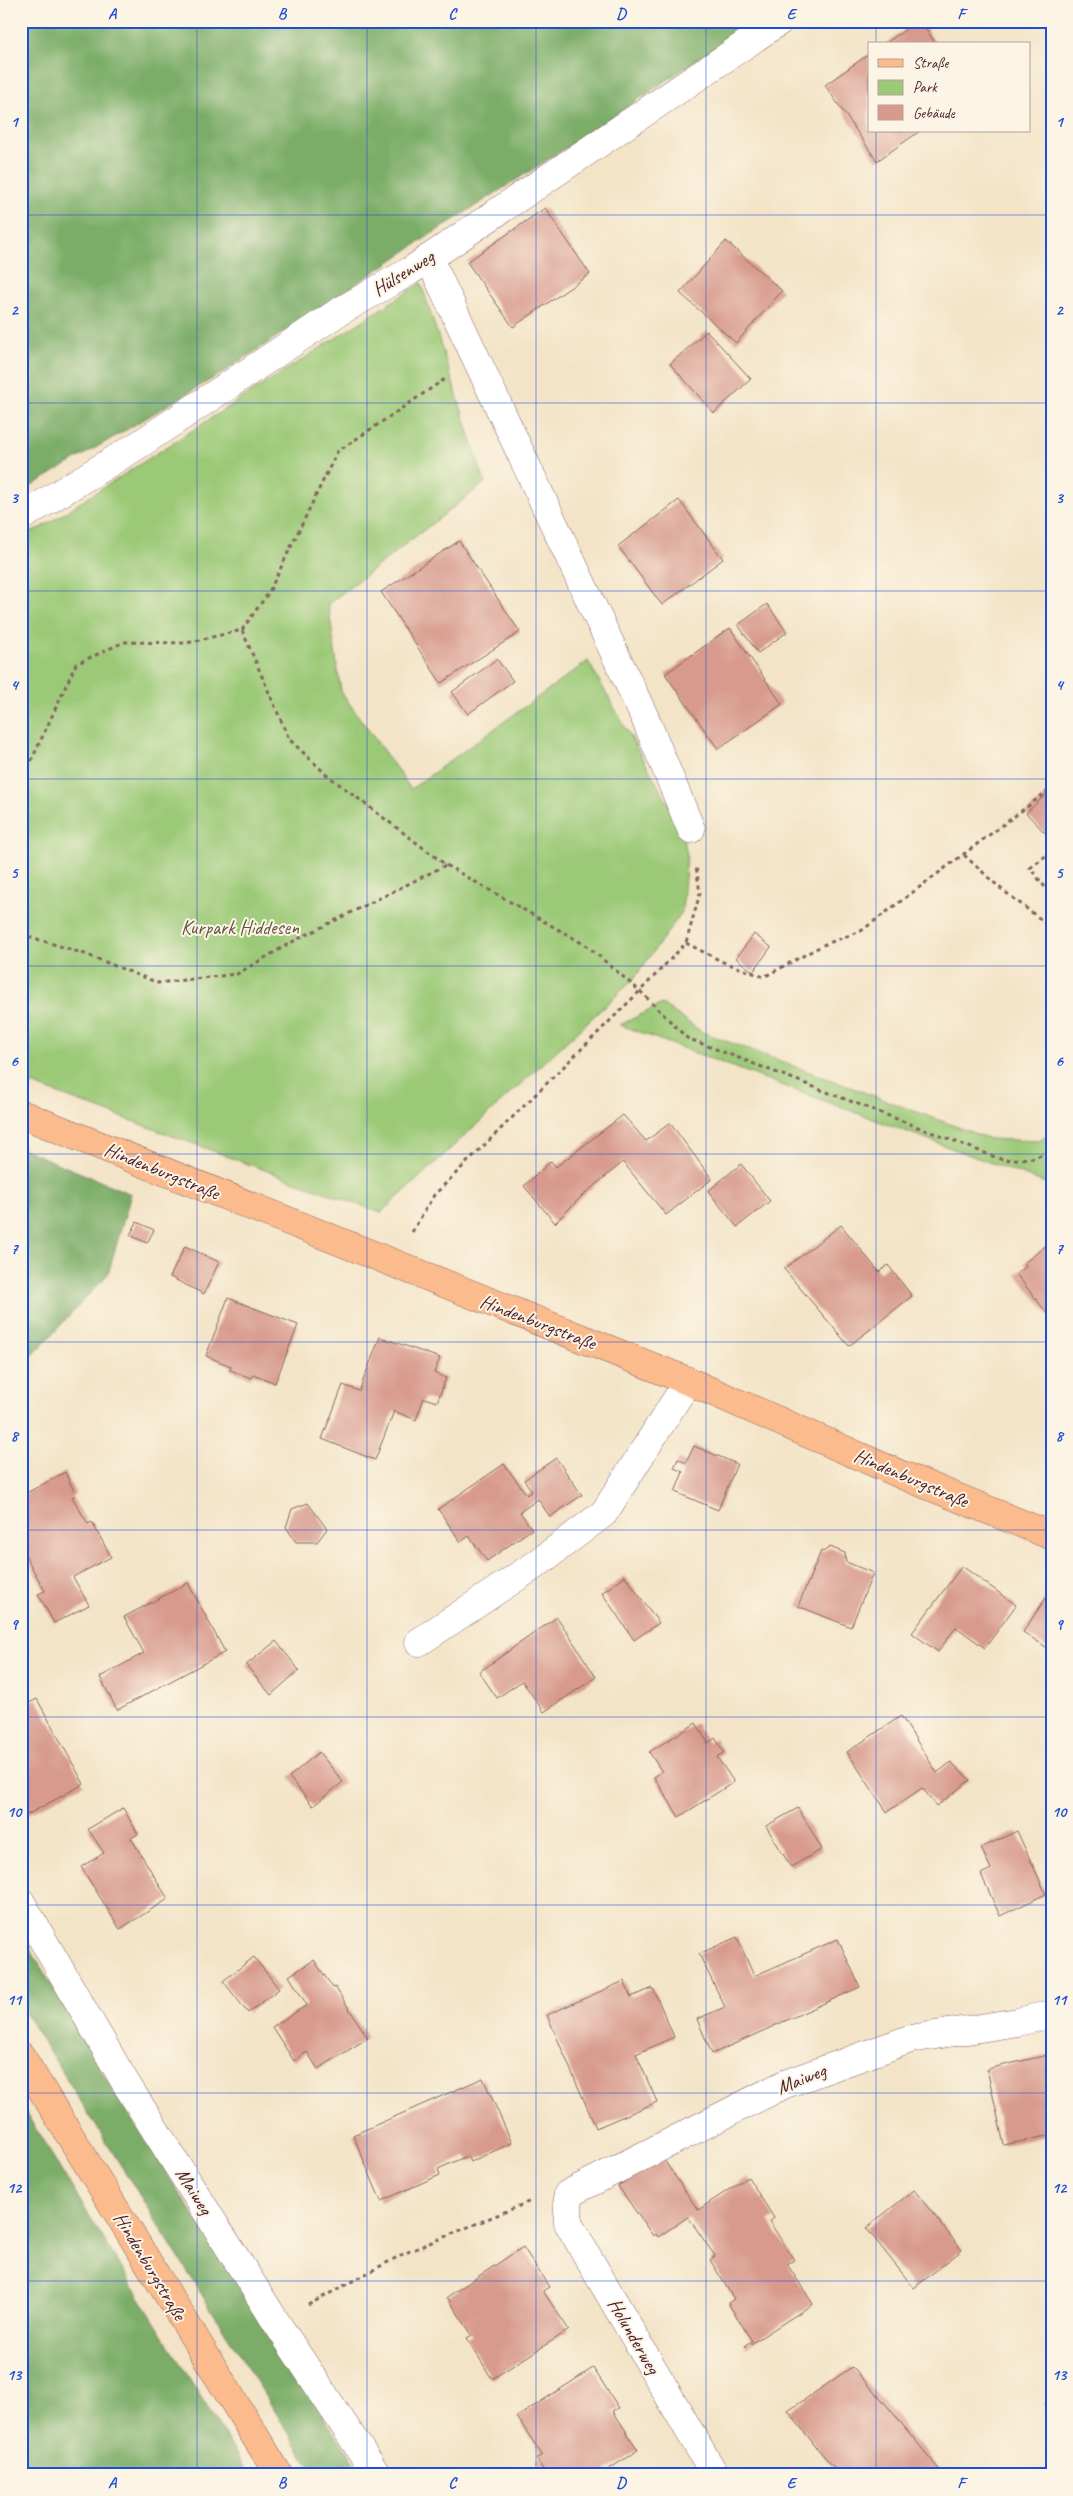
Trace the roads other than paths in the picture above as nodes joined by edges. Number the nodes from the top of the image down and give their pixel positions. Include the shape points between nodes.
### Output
1 (780, 21) edge
2 (429, 258) junction
3 (21, 517) edge
4 (691, 829) road end
5 (21, 1114) edge
6 (688, 1381) junction
7 (1052, 1536) edge
8 (419, 1642) dead end
9 (21, 1902) edge
10 (1052, 2014) edge
11 (21, 2056) edge
12 (568, 2194) joint
13 (280, 2475) edge
14 (377, 2475) edge
15 (715, 2475) edge

1 - 2 street, Hülsenweg
2 - 3 street, Hülsenweg via 337,313 140,444
2 - 4 street via 645,718
5 - 6 main road, Hindenburgstraße
6 - 7 main road, Hindenburgstraße via 902,1475
6 - 8 street via 604,1513 538,1563
9 - 14 street, Maiweg via 125,2082
10 - 12 street, Maiweg via 910,2039 784,2084
11 - 13 main road, Hindenburgstraße
12 - 15 street, Holunderweg via 568,2222

